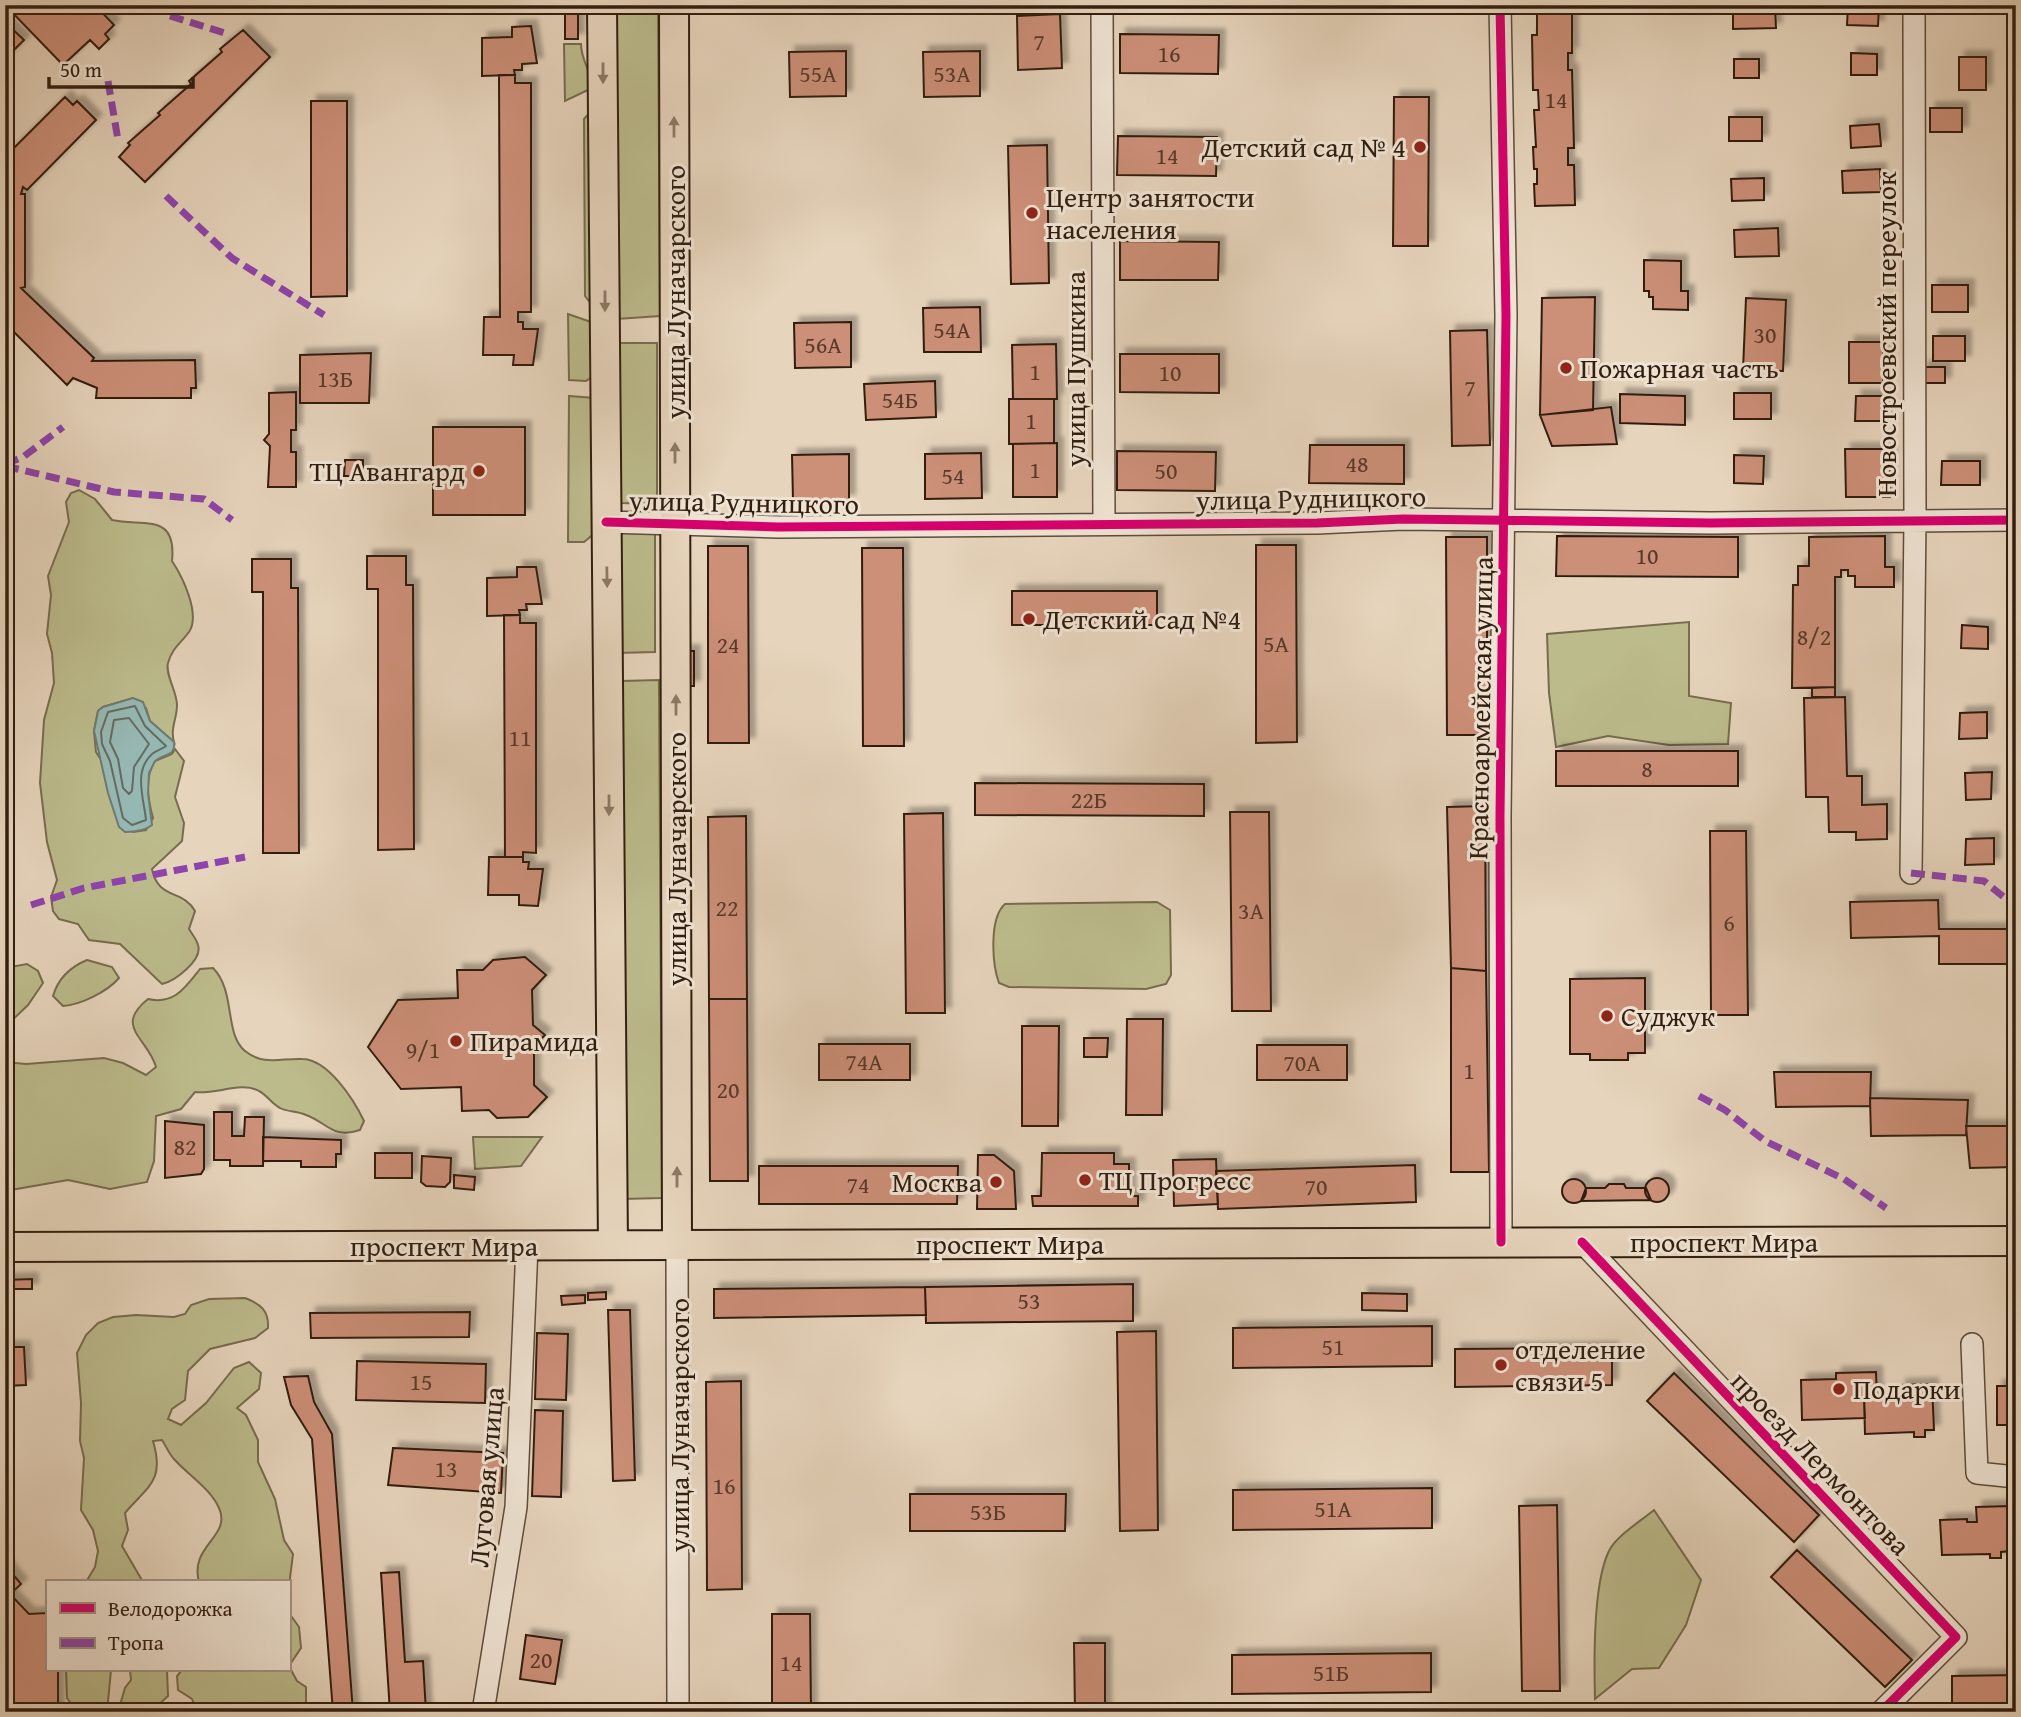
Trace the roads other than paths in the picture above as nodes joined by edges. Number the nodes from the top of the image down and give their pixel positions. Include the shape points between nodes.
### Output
1 (602, 5) edge
2 (674, 5) edge
3 (1102, 5) edge
4 (1500, 5) edge
5 (1913, 5) edge
6 (1505, 519) junction
7 (1914, 519) junction
8 (2016, 520) edge
9 (606, 522) junction
10 (1104, 523) junction
11 (675, 524) junction
12 (1911, 873) dead end
13 (2016, 1241) edge
14 (1501, 1242) junction
15 (1582, 1242) junction
16 (612, 1245) junction
17 (677, 1245) junction
18 (527, 1246) junction
19 (5, 1247) edge
20 (1972, 1344) dead end
21 (2016, 1477) edge
22 (484, 1712) edge
23 (678, 1712) edge
24 (1881, 1712) edge

1 -> 9 main road
11 -> 2 main road, улица Луначарского
3 - 10 street, улица Пушкина
4 - 6 street, Красноармейская улица
5 - 7 street, Новостроевский переулок
6 - 7 street, улица Рудницкого via 1711,523
6 - 10 street, улица Рудницкого
6 - 14 street, Красноармейская улица
7 - 8 street, улица Рудницкого
7 - 12 street, Новостроевский переулок
9 - 11 street, улица Рудницкого
9 -> 16 main road
10 - 11 street, улица Рудницкого
17 -> 11 main road, улица Луначарского
13 - 15 main road, проспект Мира
14 - 15 main road, проспект Мира
14 - 17 main road, проспект Мира
15 - 24 street, проезд Лермонтова via 1956,1637
16 - 17 main road, проспект Мира
16 - 18 main road, проспект Мира
17 - 23 street, улица Луначарского
18 - 19 main road, проспект Мира
18 - 22 street, Луговая улица via 516,1507
20 - 21 street via 1977,1473

